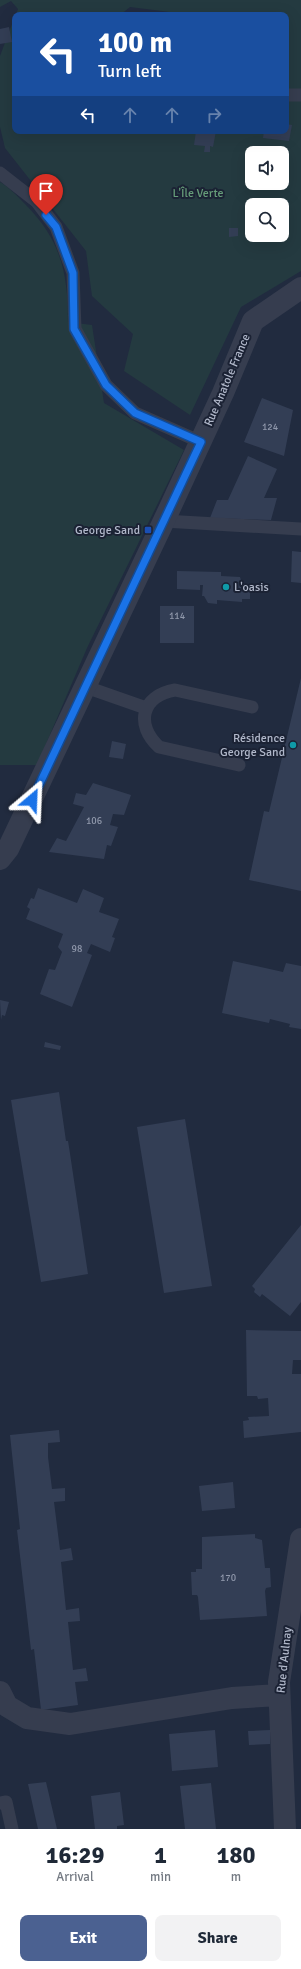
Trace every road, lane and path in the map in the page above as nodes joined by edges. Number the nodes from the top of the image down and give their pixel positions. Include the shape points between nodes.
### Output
1 (289, 95) edge
2 (301, 95) edge
3 (0, 173) edge
4 (301, 288) edge
5 (201, 442) junction
6 (164, 521) junction
7 (301, 529) edge
8 (86, 687) junction
9 (252, 707) dead end
10 (146, 708) junction
11 (239, 765) dead end
12 (0, 859) edge
13 (301, 1539) edge
14 (0, 1692) edge
15 (279, 1695) junction
16 (0, 1803) edge
17 (12, 1829) edge
18 (285, 1829) edge

1 - 2 lane
3 - 5 lane via 37,202 56,227 73,273 74,329 106,385 135,413
4 - 5 street, Rue Anatole France via 253,321
5 - 6 street, Rue Anatole France
6 - 7 lane
6 - 8 street, Rue Anatole France
8 - 10 lane
8 - 12 street, Rue Anatole France via 8,849
9 - 10 lane via 175,690 163,692
10 - 11 lane via 146,729 159,747
13 - 15 street, Rue d'Aulnay
14 - 15 street via 7,1706 27,1718 70,1724 232,1698
15 - 18 street, Rue d'Aulnay
16 - 17 lane via 6,1802

